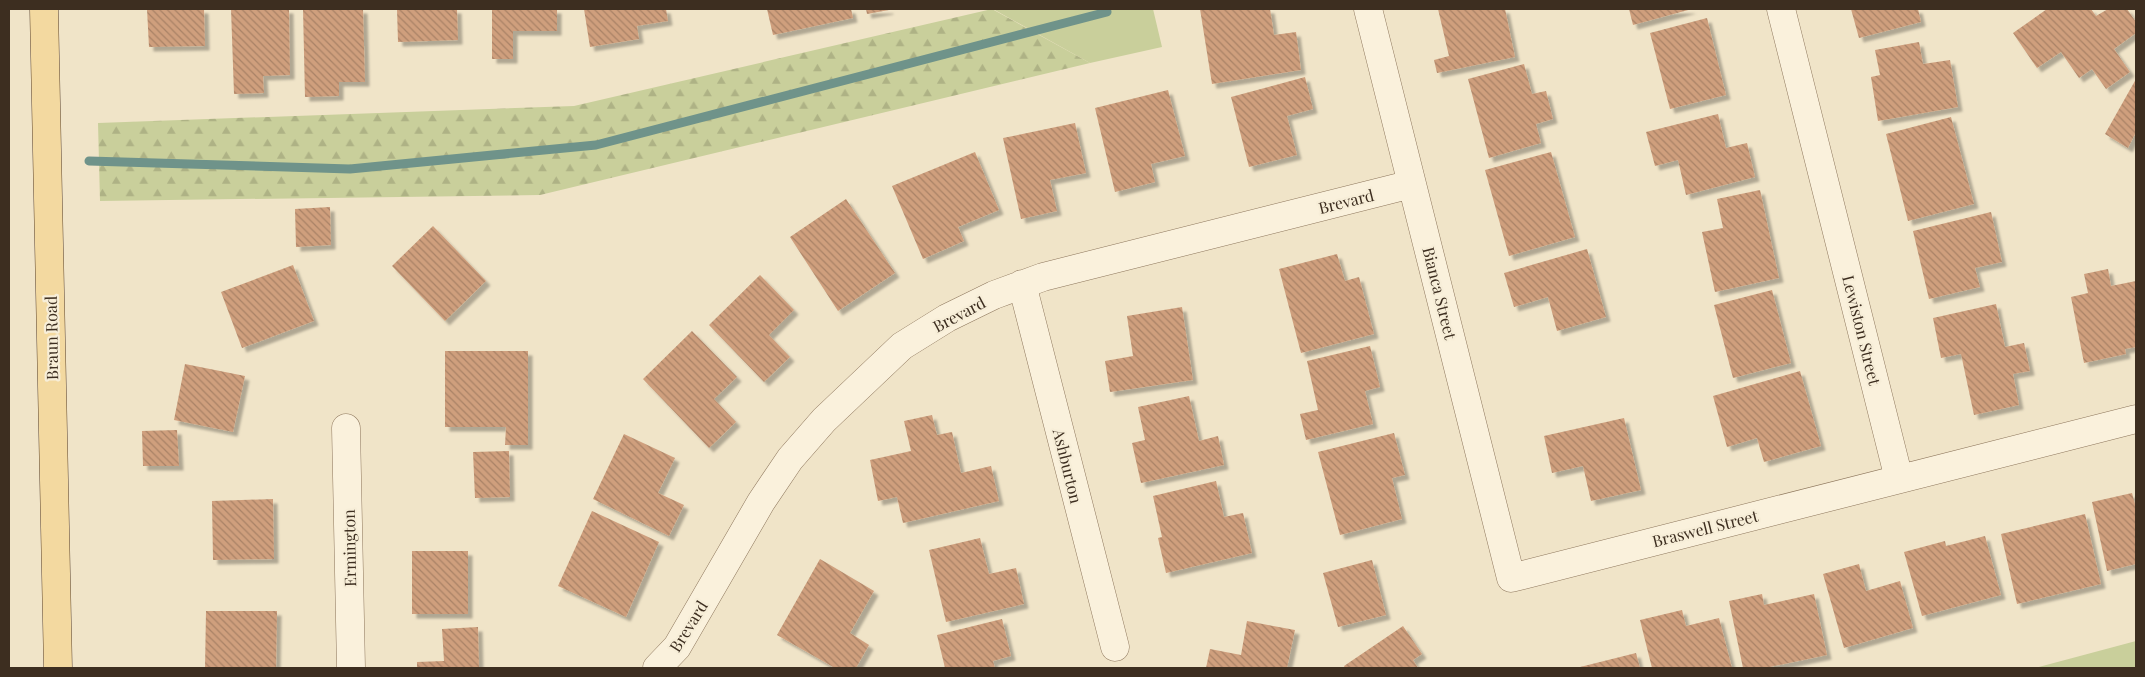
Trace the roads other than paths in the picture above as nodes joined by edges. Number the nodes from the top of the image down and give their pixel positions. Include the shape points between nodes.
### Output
1 (44, 9) edge
2 (1368, 9) edge
3 (1781, 9) edge
4 (1412, 184) junction
5 (1022, 284) junction
6 (2136, 419) edge
7 (346, 428) dead end
8 (1899, 479) junction
9 (1511, 578) joint
10 (1115, 647) dead end
11 (58, 668) edge
12 (351, 668) edge
13 (657, 668) edge

1 - 11 main road, Braun Road
2 - 4 street, Bianca Street
3 - 8 street, Lewiston Street
4 - 5 street, Brevard via 1043,276
4 - 9 street, Bianca Street
5 - 10 street, Ashburton
5 - 13 street, Brevard via 947,318 902,346 824,420 790,458 677,647
6 - 8 street
7 - 12 street, Ermington
8 - 9 street, Braswell Street

